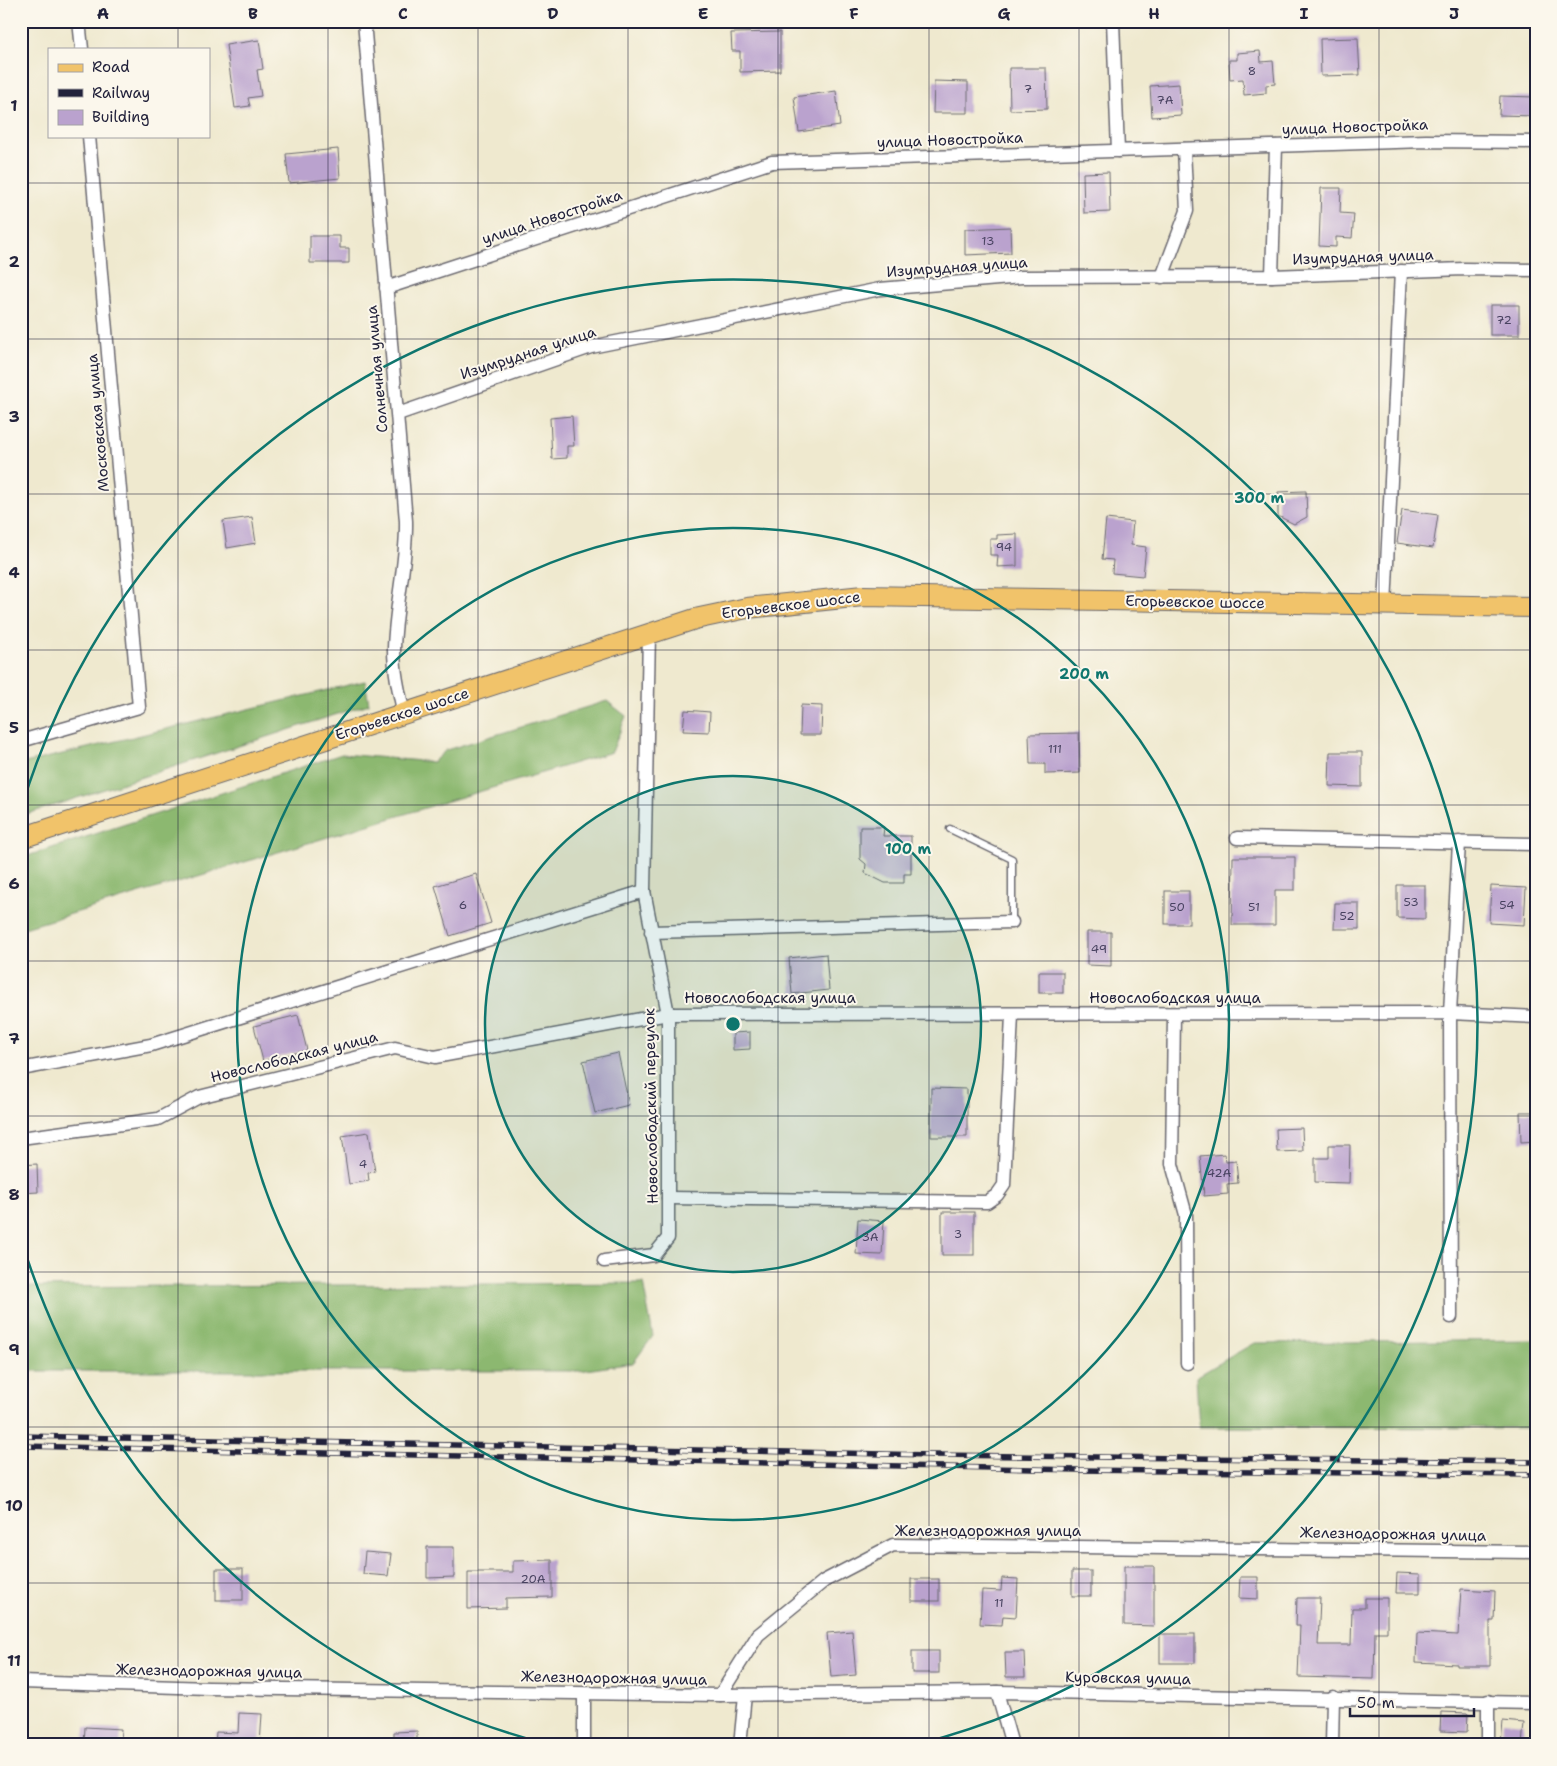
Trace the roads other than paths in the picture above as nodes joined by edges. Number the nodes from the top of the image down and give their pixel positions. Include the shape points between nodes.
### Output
1 (79, 21) edge
2 (364, 21) edge
3 (1113, 21) edge
4 (82, 48) edge
5 (89, 138) edge
6 (1536, 142) edge
7 (1276, 146) junction
8 (1184, 149) junction
9 (1118, 151) junction
10 (1536, 270) edge
11 (1401, 271) junction
12 (1272, 276) junction
13 (1162, 277) junction
14 (386, 288) junction
15 (398, 414) junction
16 (1385, 606) junction
17 (1536, 607) edge
18 (649, 633) junction
19 (404, 714) junction
20 (21, 741) edge
21 (950, 830) dead end
22 (21, 838) edge
23 (1237, 838) dead end
24 (1459, 842) junction
25 (1536, 844) edge
26 (644, 891) junction
27 (1012, 922) joint
28 (651, 932) junction
29 (1450, 1013) junction
30 (668, 1014) junction
31 (1174, 1014) junction
32 (1012, 1015) junction
33 (1536, 1017) edge
34 (21, 1069) edge
35 (21, 1138) edge
36 (668, 1198) junction
37 (604, 1261) dead end
38 (1451, 1317) dead end
39 (1187, 1363) dead end
40 (1536, 1552) edge
41 (21, 1682) edge
42 (996, 1692) junction
43 (584, 1694) junction
44 (720, 1695) junction
45 (745, 1695) junction
46 (1333, 1697) junction
47 (1488, 1701) junction
48 (1536, 1702) edge
49 (584, 1745) edge
50 (740, 1745) edge
51 (1012, 1745) edge
52 (1332, 1745) edge
53 (1488, 1745) edge

1 - 4 street
2 - 14 street, Солнечная улица
3 - 9 street
5 - 20 street, Московская улица via 139,707
6 - 7 street, улица Новостройка via 1426,141
7 - 8 street, улица Новостройка
7 - 12 street
8 - 9 street, улица Новостройка
8 - 13 street via 1187,211
9 - 14 street, улица Новостройка via 772,162
10 - 11 street, Изумрудная улица
11 - 12 street, Изумрудная улица
11 - 16 street
12 - 13 street, Изумрудная улица
13 - 15 street, Изумрудная улица via 1022,277 880,288 590,348
14 - 15 street, Солнечная улица
15 - 19 street, Солнечная улица via 406,538 394,649
16 - 17 main road, Егорьевское шоссе
16 - 18 main road, Егорьевское шоссе via 863,596 747,608
18 - 19 main road, Егорьевское шоссе
18 - 26 street, Новослободский переулок
19 - 22 main road, Егорьевское шоссе
21 - 27 lane via 1012,859
23 - 24 street
24 - 25 street
24 - 29 street
26 - 28 street, Новослободский переулок
26 - 34 street via 152,1045
27 - 28 street
28 - 30 street, Новослободский переулок
29 - 31 street, Новослободская улица
29 - 33 street, Новослободская улица
29 - 38 street
30 - 32 street, Новослободская улица
30 - 35 street, Новослободская улица via 435,1057 395,1048 199,1097 158,1119
30 - 36 street, Новослободский переулок
31 - 32 street, Новослободская улица
31 - 39 street via 1172,1164 1186,1215
32 - 36 street via 1004,1186 986,1202
36 - 37 street, Новослободский переулок via 668,1238 654,1255
40 - 44 street, Железнодорожная улица via 893,1545 824,1581 758,1635
41 - 43 street, Железнодорожная улица
42 - 45 street, Куровская улица
42 - 46 street, Куровская улица
42 - 51 street
43 - 44 street, Железнодорожная улица
43 - 49 street
44 - 45 street, Куровская улица
45 - 50 street
46 - 47 street, Куровская улица
46 - 52 street
47 - 48 street, Куровская улица
47 - 53 street

